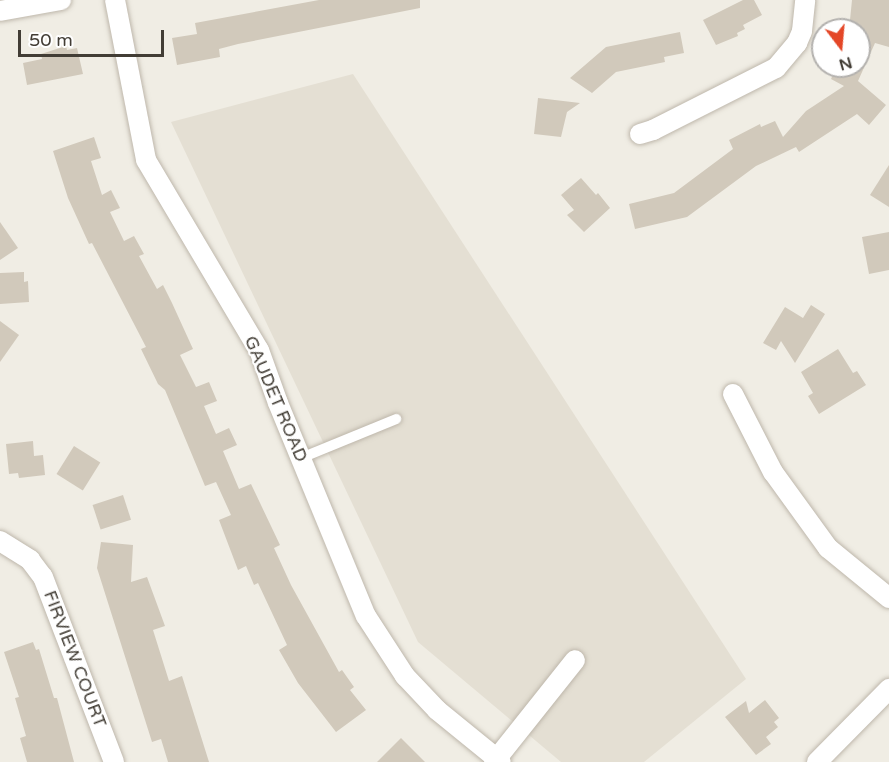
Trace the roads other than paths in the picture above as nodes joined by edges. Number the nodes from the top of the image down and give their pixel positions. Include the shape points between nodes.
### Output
1 (61, 0) edge
2 (115, 0) edge
3 (805, 0) edge
4 (0, 11) edge
5 (640, 134) dead end
6 (733, 394) dead end
7 (396, 419) dead end
8 (301, 459) junction
9 (0, 541) edge
10 (889, 598) edge
11 (575, 660) dead end
12 (889, 689) edge
13 (497, 761) edge
14 (114, 762) edge
15 (817, 762) edge

1 - 4 street
2 - 8 street, GAUDET ROAD via 146,159 259,350
3 - 5 street via 797,43 776,68
6 - 10 street via 773,472 828,548
7 - 8 lane
8 - 13 street, GAUDET ROAD via 381,643 436,710
9 - 14 street, FIRVIEW COURT via 30,560 43,577
11 - 13 street
12 - 15 street

